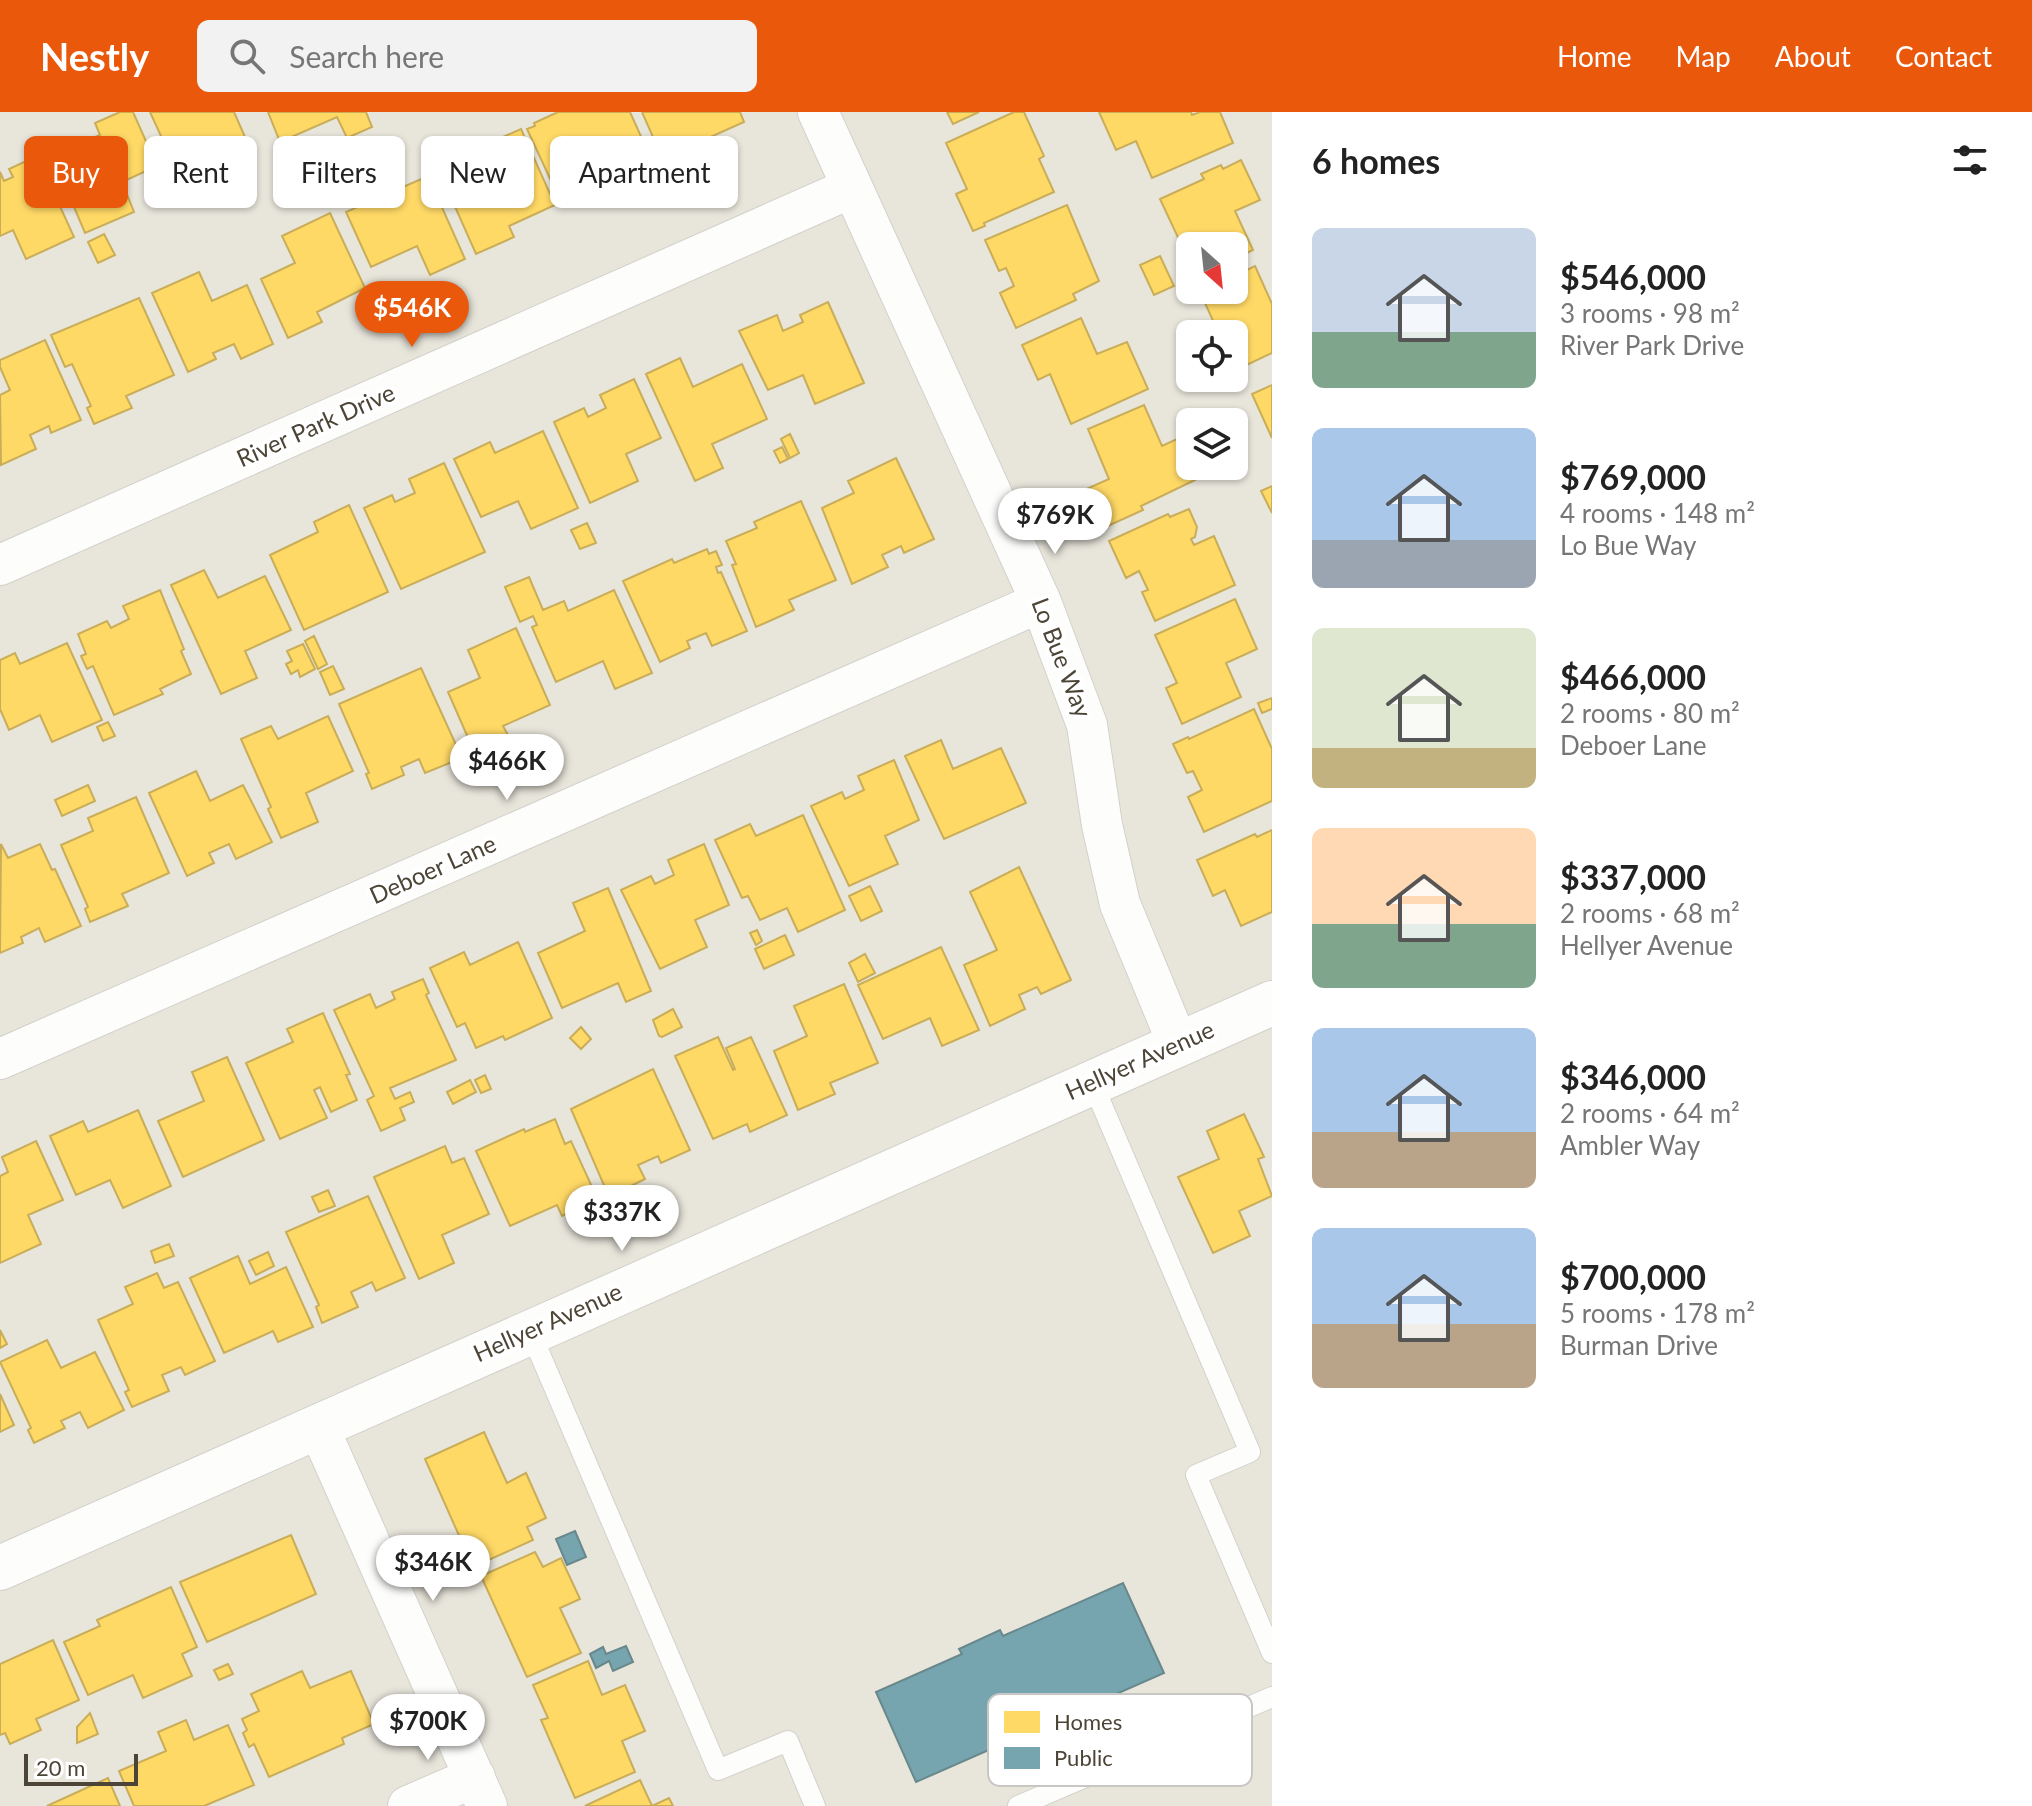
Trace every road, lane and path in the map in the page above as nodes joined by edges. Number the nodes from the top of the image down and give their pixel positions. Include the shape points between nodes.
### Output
1 (818, 112) edge
2 (851, 188) junction
3 (0, 565) edge
4 (1041, 602) junction
5 (1272, 1003) edge
6 (1178, 1044) junction
7 (0, 1059) edge
8 (1092, 1082) junction
9 (530, 1331) junction
10 (318, 1426) junction
11 (0, 1568) edge
12 (1272, 1653) edge
13 (1272, 1697) edge
14 (1252, 1706) edge
15 (1065, 1786) edge
16 (481, 1792) edge
17 (408, 1806) edge
18 (815, 1806) edge
19 (1018, 1806) edge

1 - 2 street, Lo Bue Way
2 - 3 street, River Park Drive
2 - 4 street, Lo Bue Way
4 - 6 street, Lo Bue Way via 1087,725 1120,904
4 - 7 street, Deboer Lane
5 - 6 street, Hellyer Avenue
6 - 8 street, Hellyer Avenue
8 - 9 street, Hellyer Avenue
8 - 12 lane via 1250,1452 1196,1475
9 - 10 street, Hellyer Avenue
9 - 18 lane via 718,1770 788,1741
10 - 11 street, Hellyer Avenue
10 - 16 street
13 - 14 lane
15 - 19 lane
16 - 17 street

